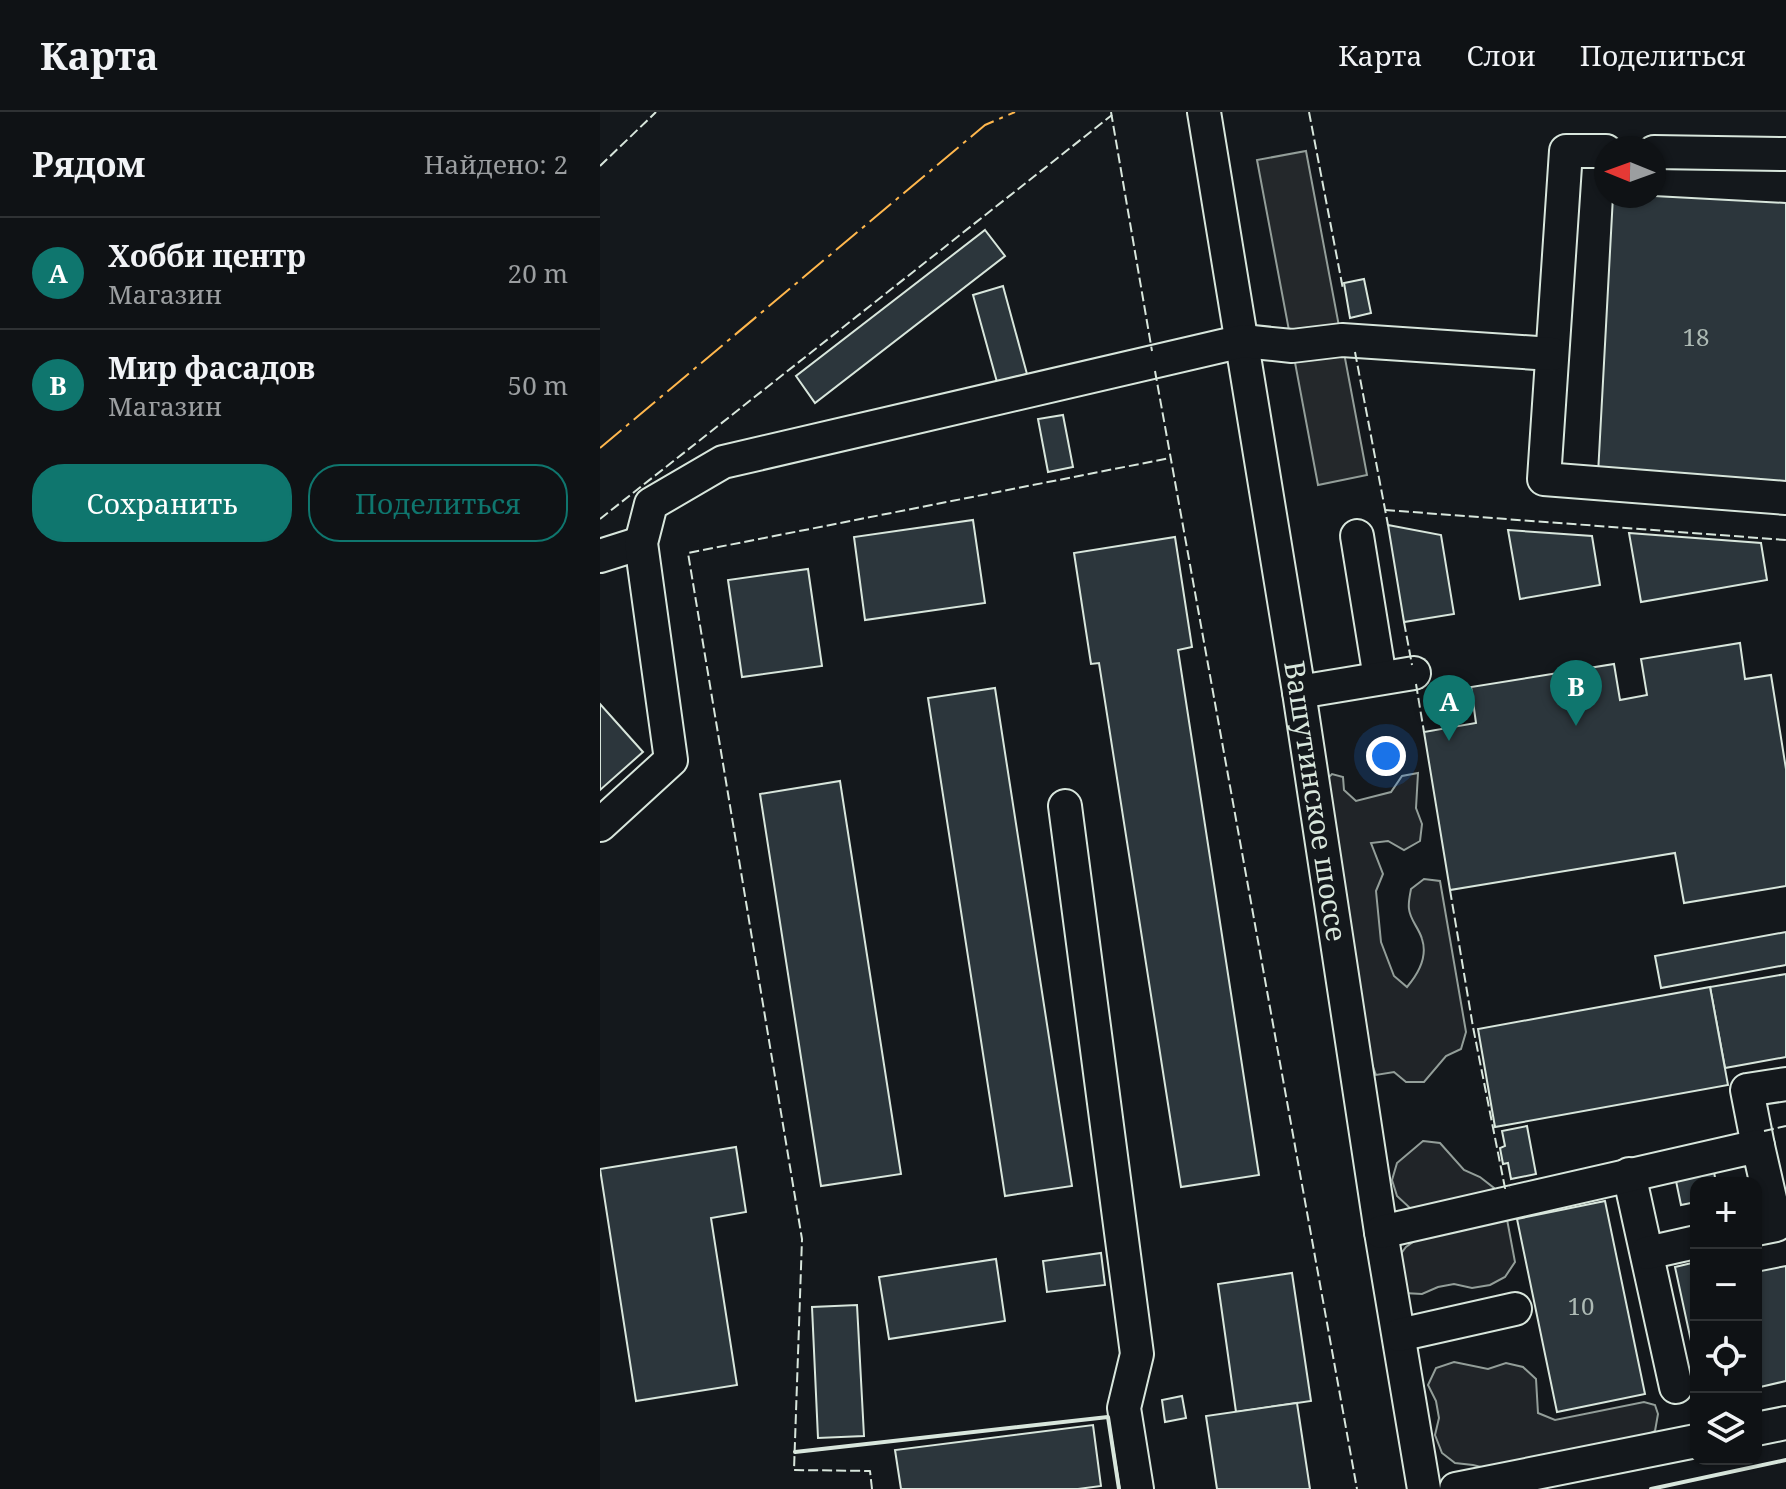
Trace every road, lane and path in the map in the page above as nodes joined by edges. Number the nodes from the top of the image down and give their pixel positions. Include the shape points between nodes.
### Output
1 (1204, 112) edge
2 (1594, 151) edge
3 (1666, 152) edge
4 (1786, 154) edge
5 (1243, 341) junction
6 (1552, 354) junction
7 (1786, 498) edge
8 (1357, 536) dead end
9 (641, 543) junction
10 (600, 556) edge
11 (1414, 673) dead end
12 (1380, 678) junction
13 (1299, 692) junction
14 (1065, 806) dead end
15 (600, 825) edge
16 (1786, 1084) edge
17 (1758, 1146) junction
18 (1629, 1174) junction
19 (1762, 1228) edge
20 (1381, 1232) junction
21 (1690, 1243) edge
22 (1647, 1253) junction
23 (1515, 1309) dead end
24 (1399, 1335) junction
25 (1676, 1387) dead end
26 (1786, 1423) edge
27 (1762, 1428) edge
28 (1690, 1442) edge
29 (1137, 1489) edge
30 (1424, 1489) edge
31 (1456, 1489) edge

1 - 5 street, Вашутинское шоссе
2 - 6 street via 1566,151
3 - 4 street
5 - 6 street via 1292,346 1342,340
5 - 9 street via 723,462 651,504
5 - 13 street, Вашутинское шоссе
6 - 7 street via 1544,479
8 - 12 street
9 - 10 street
9 - 15 street via 671,760
11 - 12 street
12 - 13 street
13 - 20 street, Вашутинское шоссе
14 - 29 street via 1137,1354 1124,1408
16 - 17 street via 1747,1090
17 - 18 street
17 - 19 street via 1776,1225
18 - 20 street
18 - 22 street
20 - 24 street, Вашутинское шоссе
21 - 22 street
22 - 25 street
23 - 24 street
24 - 30 street, Вашутинское шоссе
26 - 27 street
28 - 31 street

